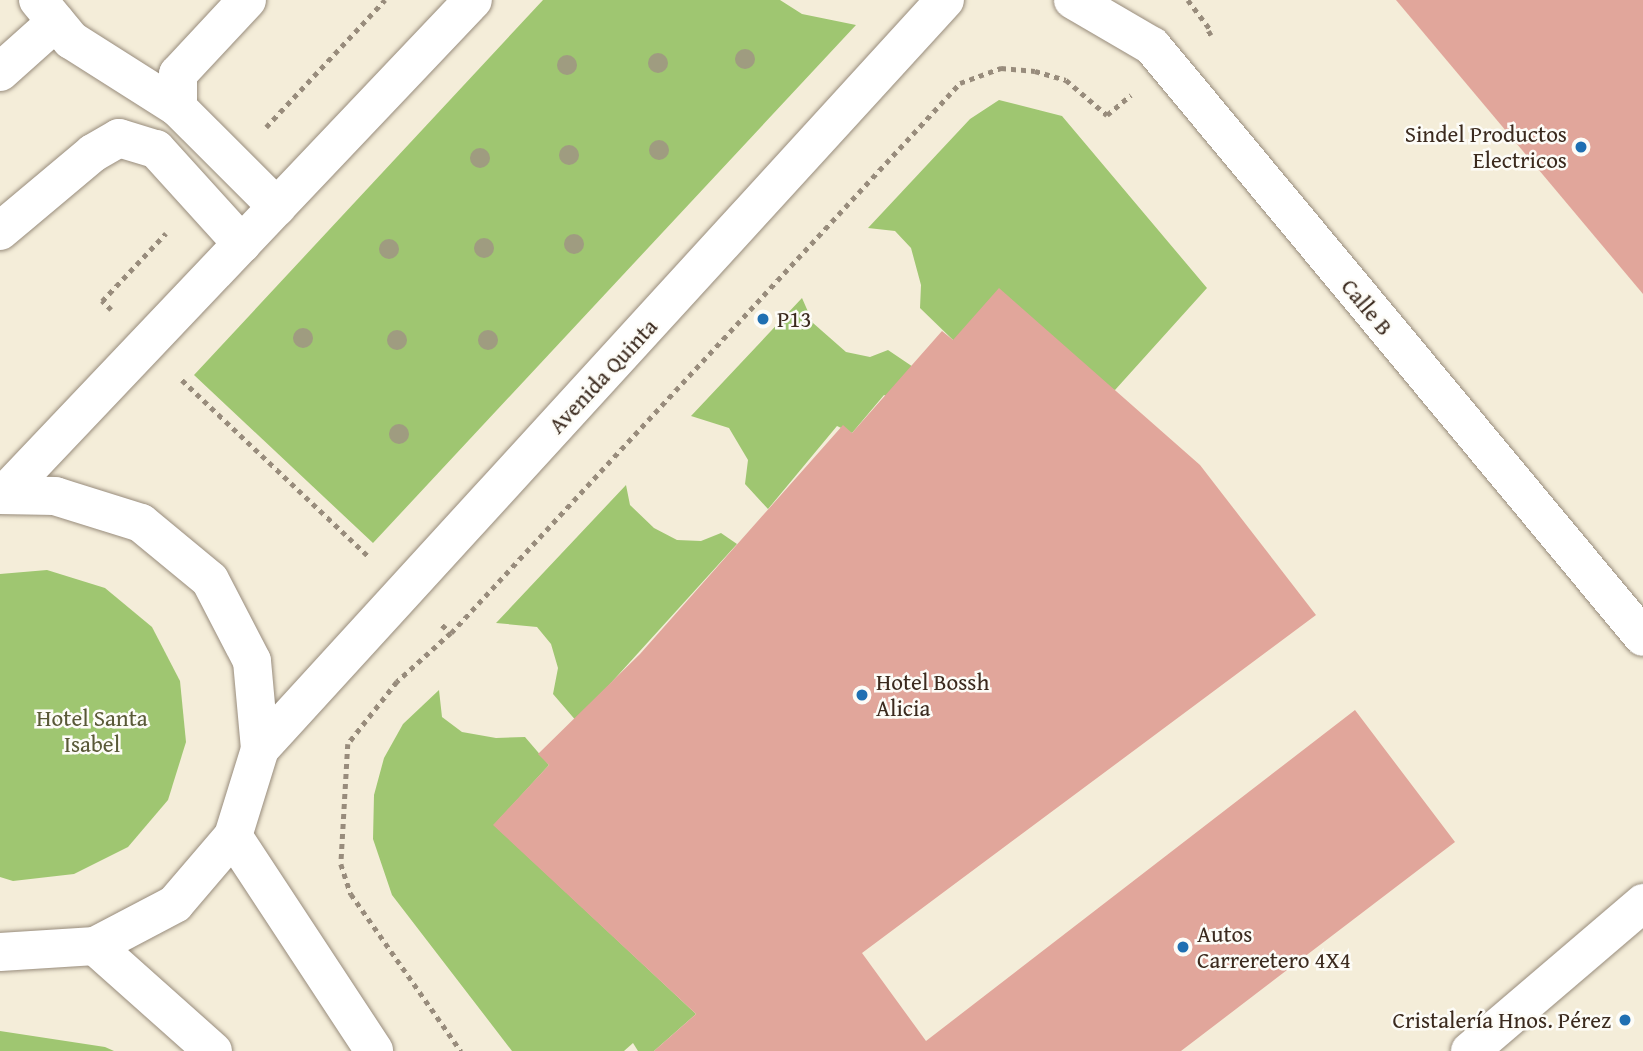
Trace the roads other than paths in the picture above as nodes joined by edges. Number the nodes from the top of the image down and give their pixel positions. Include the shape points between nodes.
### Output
1 (247, 0) edge
2 (473, 0) edge
3 (945, 0) edge
4 (1073, 0) edge
5 (47, 11) edge
6 (0, 72) edge
7 (178, 108) junction
8 (277, 207) junction
9 (0, 231) edge
10 (242, 244) junction
11 (2, 494) edge
12 (1643, 637) edge
13 (260, 750) junction
14 (233, 836) junction
15 (1643, 903) edge
16 (94, 946) junction
17 (0, 952) edge
18 (213, 1051) edge
19 (374, 1051) edge
20 (1470, 1051) edge

1 - 7 street via 178,74
2 - 8 street
3 - 13 street, Avenida Quinta
4 - 12 street, Calle B via 1152,46
5 - 6 street
5 - 7 street via 71,40
7 - 8 street
8 - 10 street
9 - 10 street via 93,153 119,138 156,149
10 - 11 street
11 - 13 street via 55,496 141,523 210,580 252,660
13 - 14 street
14 - 16 street via 175,904
14 - 19 street
15 - 20 street
16 - 17 street
16 - 18 street

